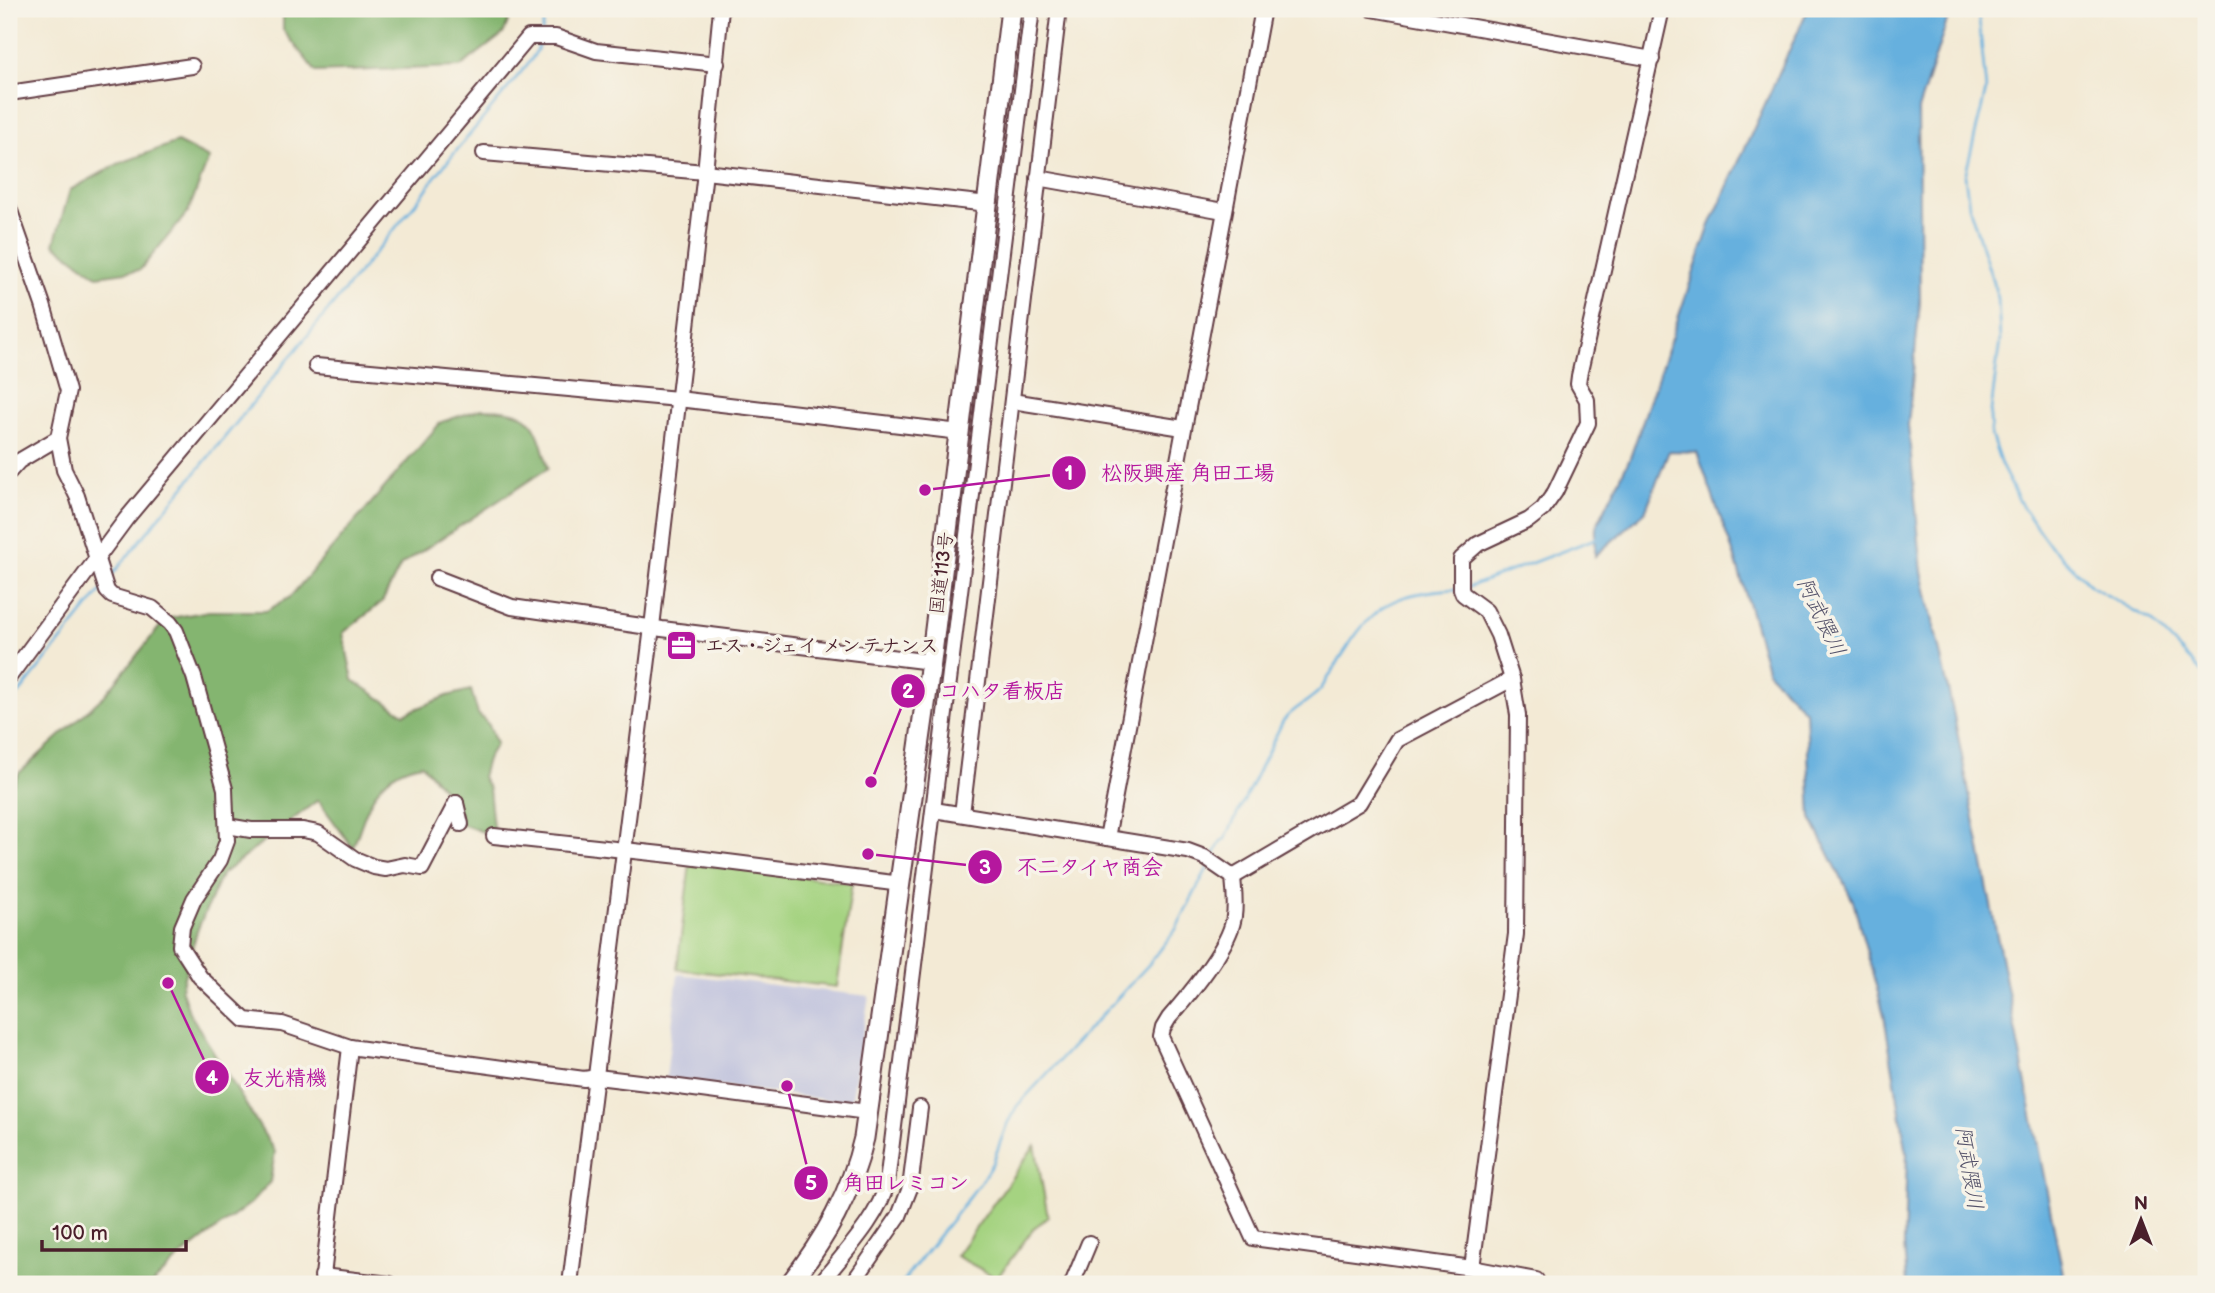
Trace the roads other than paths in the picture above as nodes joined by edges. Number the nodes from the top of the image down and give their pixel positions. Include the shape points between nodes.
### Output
1 (721, 9) edge
2 (1011, 9) edge
3 (1032, 9) edge
4 (1059, 9) edge
5 (1263, 9) edge
6 (1372, 9) edge
7 (1662, 9) edge
8 (1652, 59) junction
9 (717, 64) junction
10 (192, 66) dead end
11 (9, 93) edge
12 (484, 153) dead end
13 (705, 172) junction
14 (1038, 178) junction
15 (988, 204) junction
16 (9, 208) edge
17 (1224, 211) junction
18 (316, 366) dead end
19 (678, 399) junction
20 (1012, 401) junction
21 (1183, 428) junction
22 (960, 432) junction
23 (58, 438) junction
24 (9, 472) edge
25 (98, 556) junction
26 (437, 578) dead end
27 (652, 627) junction
28 (931, 662) junction
29 (9, 677) edge
30 (1513, 679) junction
31 (934, 810) junction
32 (962, 814) junction
33 (461, 824) dead end
34 (226, 826) junction
35 (494, 836) dead end
36 (1107, 838) junction
37 (625, 851) junction
38 (1233, 877) junction
39 (901, 884) junction
40 (350, 1047) junction
41 (597, 1077) junction
42 (920, 1108) dead end
43 (867, 1112) junction
44 (1089, 1242) dead end
45 (1472, 1268) junction
46 (322, 1280) edge
47 (390, 1284) edge
48 (570, 1284) edge
49 (790, 1284) edge
50 (820, 1284) edge
51 (852, 1284) edge
52 (1072, 1284) edge
53 (1536, 1284) edge

1 - 9 street
2 - 15 highway, 国道113号
3 - 31 street
4 - 14 street
5 - 17 street
6 - 8 street
7 - 8 street
8 - 30 street via 1578,376 1587,400 1588,423 1543,509 1461,559 1463,594 1486,611
9 - 13 street
9 - 25 street via 596,51 556,37 529,37
10 - 11 street
12 - 13 street
13 - 15 street
13 - 19 street
14 - 17 street
14 - 20 street
15 - 22 highway, 国道113号
16 - 23 street via 68,391
17 - 21 street
18 - 19 street
19 - 22 street
19 - 27 street
20 - 21 street
20 - 32 street
21 - 36 street
22 - 28 highway, 国道113号
23 - 24 street
23 - 25 street via 64,470
25 - 29 street
25 - 34 street via 107,591 152,608 170,623 184,645 225,789
26 - 27 street via 512,607
27 - 28 street
27 - 37 street
28 - 39 highway, 国道113号
30 - 38 street via 1397,740 1359,803
30 - 45 street via 1518,715 1516,934
31 - 32 street
31 - 50 street via 884,1198
32 - 36 street
33 - 34 street via 456,803 422,868 386,869 355,859 318,833
34 - 40 street via 220,860 182,927 180,946 191,966 245,1020 282,1024
35 - 37 street
36 - 38 street via 1188,851
37 - 39 street
37 - 41 street
38 - 45 street via 1230,932 1169,1018 1161,1037 1253,1238
39 - 43 highway, 国道113号
40 - 41 street via 584,1079
40 - 46 street
41 - 43 street
41 - 48 street
42 - 51 street via 910,1188 899,1216
43 - 49 highway, 国道113号 via 859,1160 831,1226
44 - 52 street
45 - 53 street via 1536,1280
46 - 47 street

